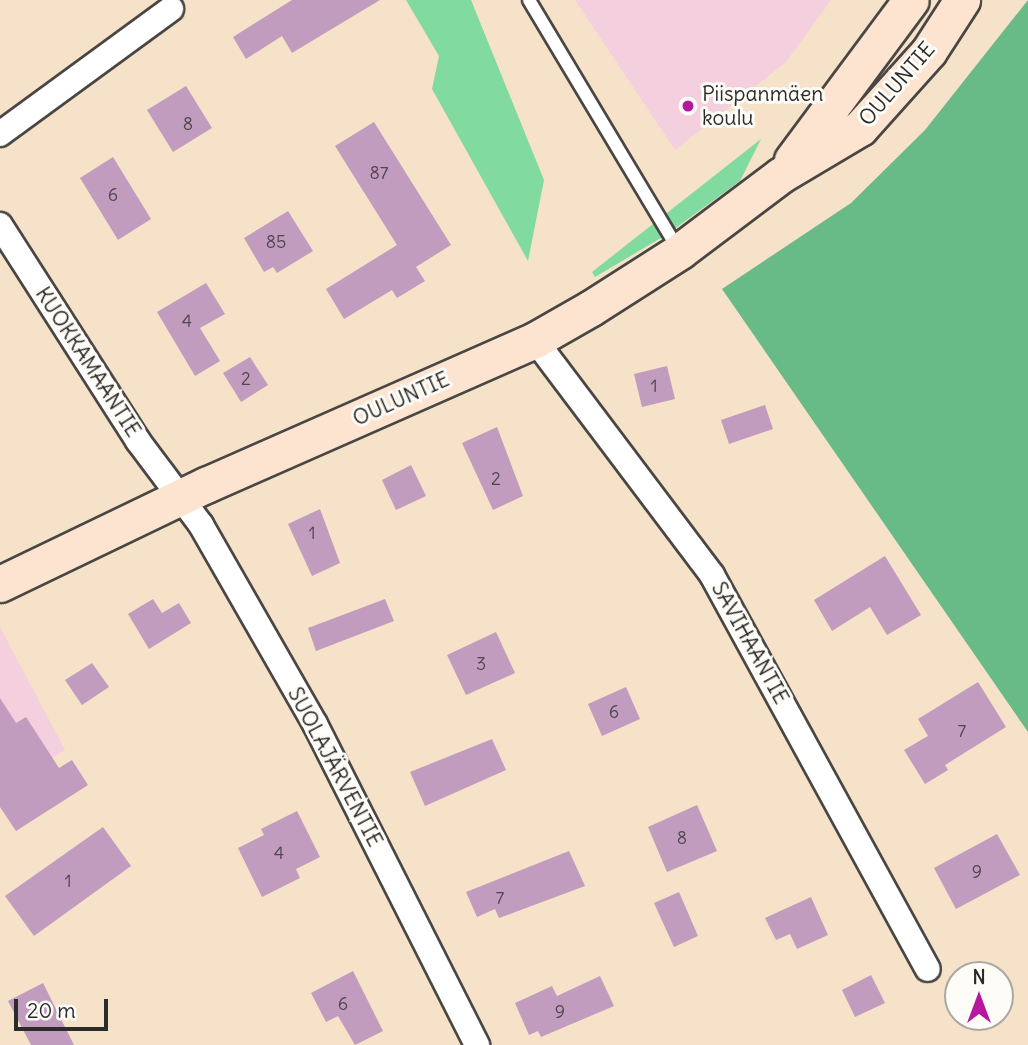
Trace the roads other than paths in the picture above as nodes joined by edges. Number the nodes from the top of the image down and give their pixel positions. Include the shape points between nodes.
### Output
1 (529, 0) edge
2 (911, 0) edge
3 (962, 0) edge
4 (171, 9) dead end
5 (0, 134) edge
6 (781, 175) junction
7 (0, 225) edge
8 (680, 251) junction
9 (535, 340) junction
10 (180, 497) junction
11 (0, 584) edge
12 (928, 969) dead end
13 (477, 1045) edge

1 - 8 lane
2 - 6 main road, OULUNTIE
3 - 6 main road, OULUNTIE via 929,51 860,128
4 - 5 street
6 - 8 main road, OULUNTIE
7 - 10 street, KUOKKAMAANTIE via 138,441
8 - 9 main road, OULUNTIE
9 - 10 main road, OULUNTIE
9 - 12 street, SAVIHAANTIE via 712,575
10 - 11 main road, OULUNTIE
10 - 13 street, SUOLAJÄRVENTIE via 201,525 316,724

